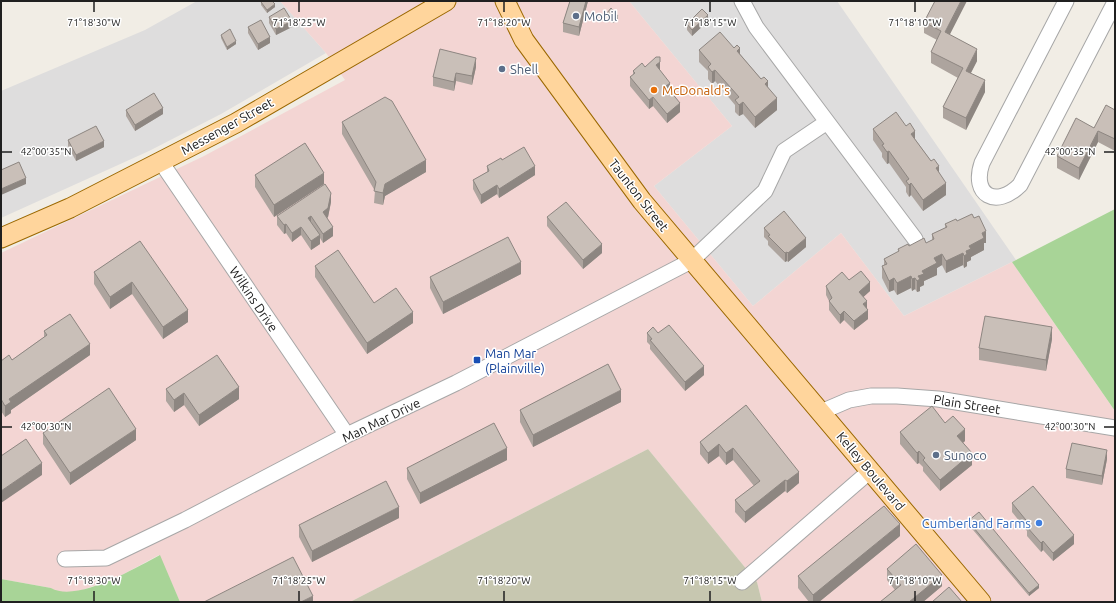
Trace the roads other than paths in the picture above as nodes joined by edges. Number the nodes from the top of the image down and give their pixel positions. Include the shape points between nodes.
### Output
1 (446, 1) edge
2 (505, 1) edge
3 (742, 1) edge
4 (1066, 1) edge
5 (1115, 2) edge
6 (828, 122) junction
7 (161, 162) junction
8 (1, 238) edge
9 (915, 239) dead end
10 (691, 261) junction
11 (791, 377) joint
12 (820, 412) junction
13 (1115, 428) edge
14 (347, 435) junction
15 (870, 471) junction
16 (65, 559) dead end
17 (742, 582) dead end
18 (981, 602) edge

1 - 7 main road, Messenger Street via 236,123
2 - 10 main road, Taunton Street via 524,40 642,201
3 - 6 street via 756,27
4 - 5 street via 982,163 979,173 980,186 994,197 1007,196 1020,185
6 - 9 street
6 - 10 street, Man Mar Drive via 784,151 765,191
7 - 8 main road, Messenger Street via 70,208
7 - 14 street, Wilkins Drive
10 - 11 main road, Taunton Street
10 - 14 street, Man Mar Drive via 465,379
11 - 12 main road, Kelley Boulevard
12 - 13 street, Plain Street via 849,400 872,396 897,396 938,399
12 - 15 main road, Kelley Boulevard
14 - 16 street, Man Mar Drive via 185,520 106,558
15 - 17 street
15 - 18 main road, Kelley Boulevard

